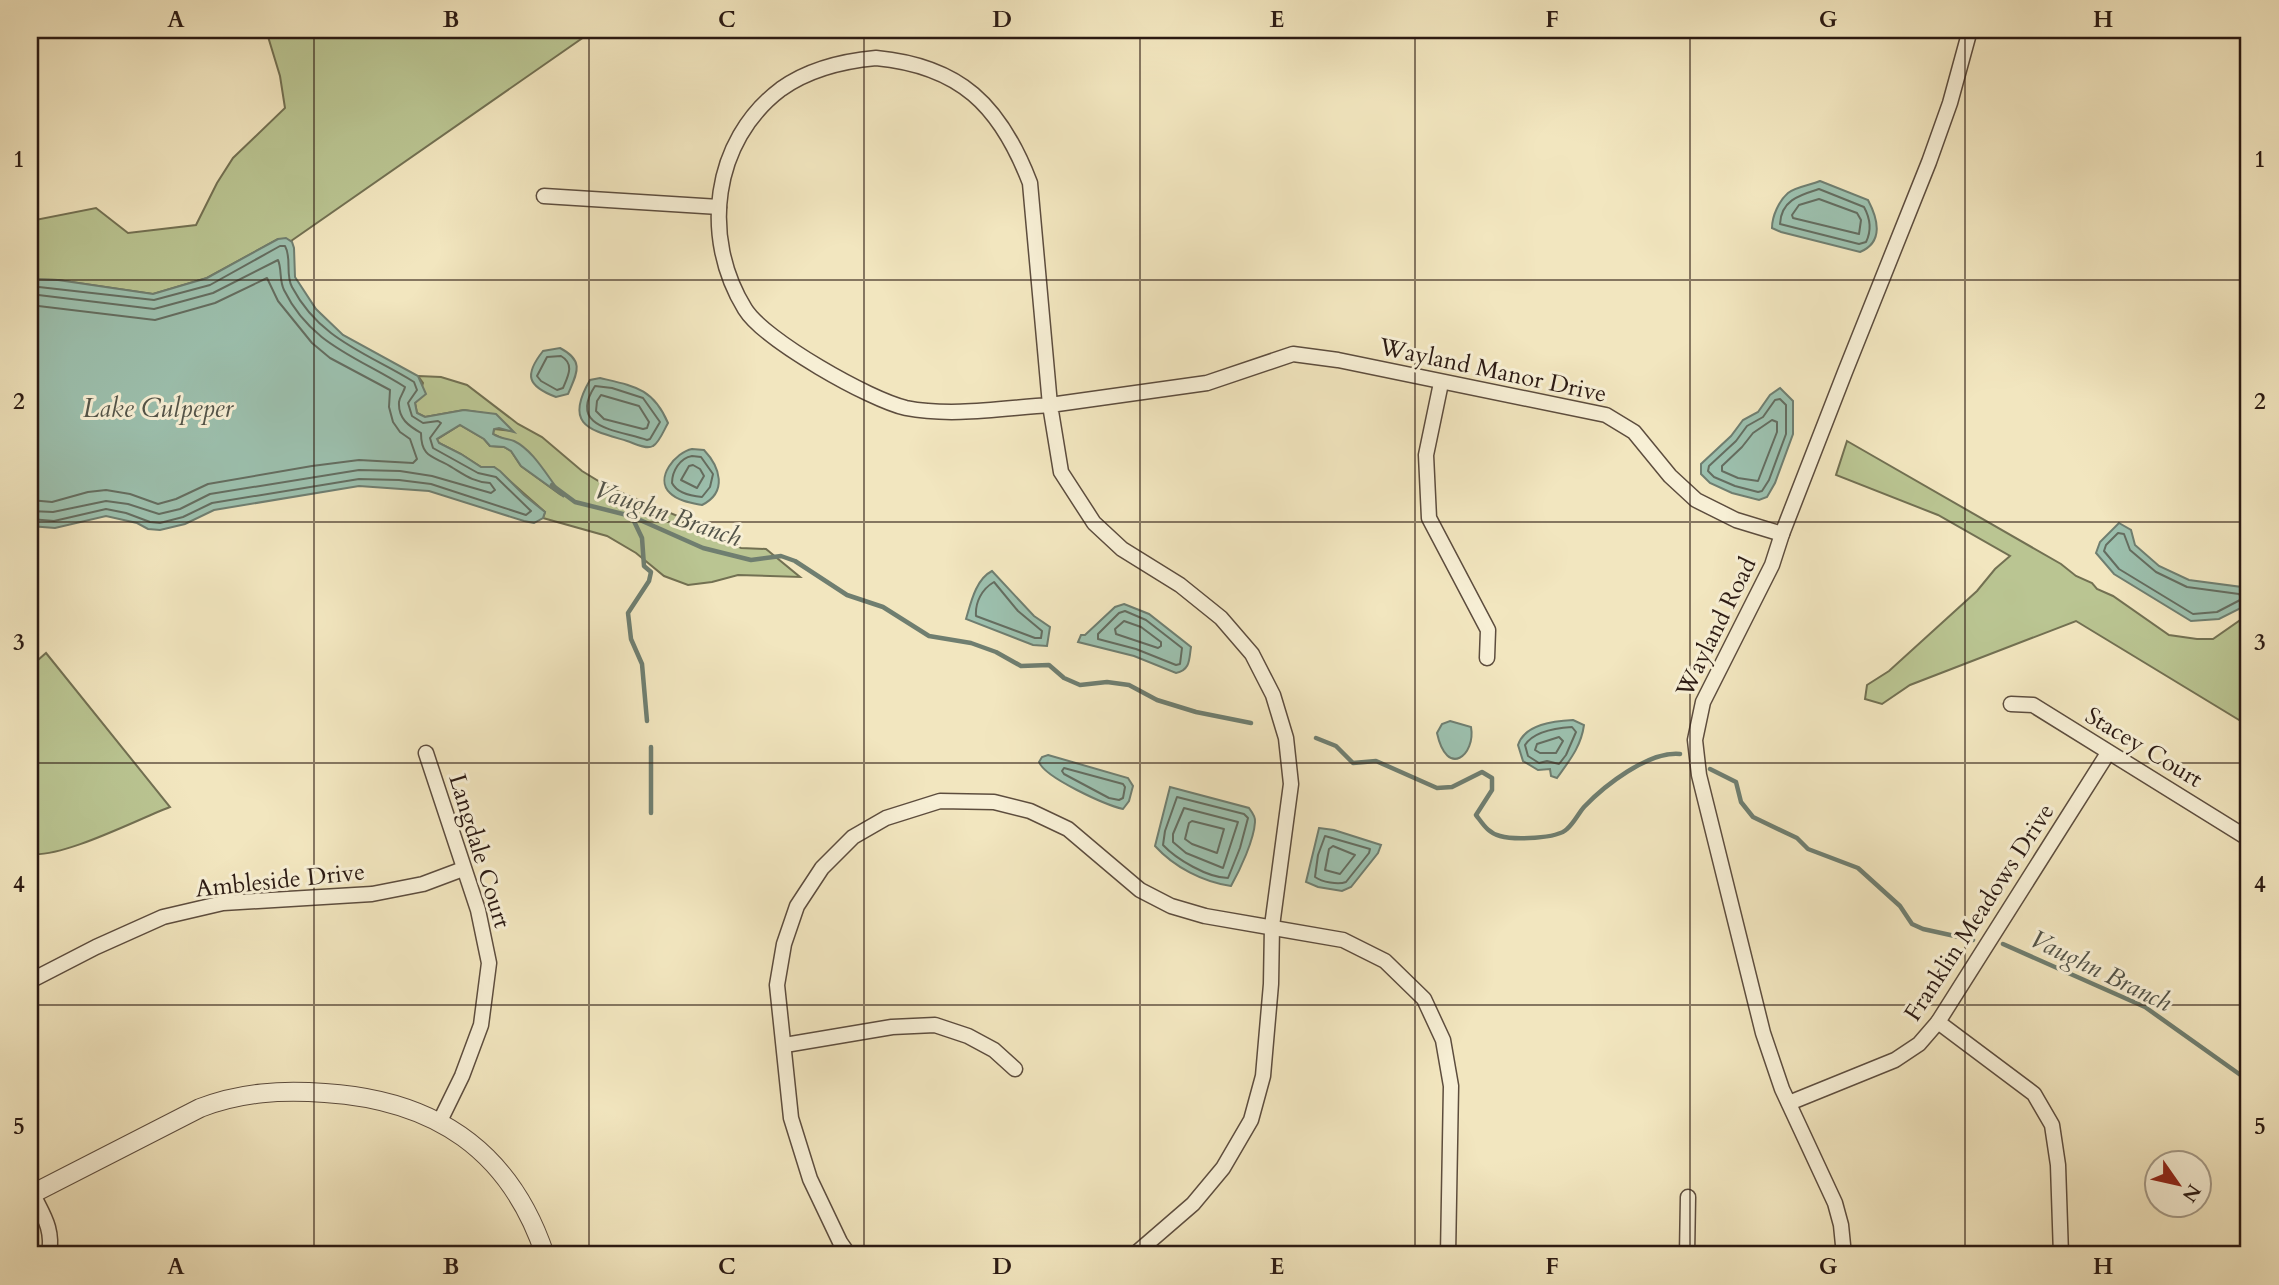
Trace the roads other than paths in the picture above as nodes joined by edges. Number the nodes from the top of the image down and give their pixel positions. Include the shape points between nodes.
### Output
1 (1970, 30) edge
2 (544, 196) dead end
3 (719, 206) junction
4 (1441, 383) junction
5 (1050, 405) junction
6 (1782, 534) junction
7 (1487, 658) dead end
8 (2011, 704) dead end
9 (426, 753) dead end
10 (2108, 753) junction
11 (2249, 839) edge
12 (463, 869) junction
13 (1272, 926) junction
14 (30, 981) edge
15 (1938, 1022) junction
16 (785, 1045) junction
17 (1015, 1069) dead end
18 (1788, 1103) junction
19 (439, 1122) junction
20 (31, 1192) edge
21 (1688, 1197) dead end
22 (49, 1255) edge
23 (545, 1255) edge
24 (849, 1255) edge
25 (1134, 1255) edge
26 (1448, 1255) edge
27 (1688, 1255) edge
28 (1844, 1255) edge
29 (2062, 1255) edge

1 - 6 street, Wayland Road via 1933,152
2 - 3 street
3 - 5 street, Wayland Manor Drive via 723,257 746,311 766,332 802,357 906,408 972,411
3 - 5 street, Wayland Manor Drive via 723,174 747,125 781,89 801,77 846,61 876,58 906,61 955,80 988,107 1004,128 1030,183
4 - 5 street, Wayland Manor Drive via 1293,354 1207,383
4 - 6 street, Wayland Manor Drive via 1606,415 1634,432 1696,500 1736,520
4 - 7 street via 1426,455 1429,518 1488,630
5 - 13 street, Wayland Manor Drive via 1061,472 1094,523 1122,549 1180,585 1221,618 1252,654 1273,695 1286,738 1291,783
6 - 18 street, Wayland Road via 1758,596 1703,702 1695,740 1697,768 1763,1033
8 - 10 street, Stacey Court via 2033,705
9 - 12 street, Langdale Court
10 - 11 street, Stacey Court
10 - 15 street, Franklin Meadows Drive
12 - 14 street, Ambleside Drive via 423,884 372,894 223,903 163,917
12 - 19 street, Langdale Court via 478,910 489,963 481,1025
13 - 16 street via 1171,906 1140,890 1069,829 1030,811 994,803 940,801 886,818 853,837 822,868 797,906 777,985
13 - 25 street, Wayland Manor Drive via 1263,1076 1251,1120 1223,1168 1194,1203
13 - 26 street via 1343,940 1385,961 1424,999 1443,1040 1451,1086
15 - 18 street, Franklin Meadows Drive via 1919,1044 1895,1060
15 - 29 street via 2034,1094 2052,1125
16 - 17 street via 892,1027 935,1026 994,1050
16 - 24 street via 791,1118 810,1179
18 - 28 street, Wayland Road via 1835,1203
19 - 20 street via 405,1107 350,1094 254,1093 200,1108
19 - 23 street via 497,1167 527,1209
20 - 22 street via 46,1216
21 - 27 street

